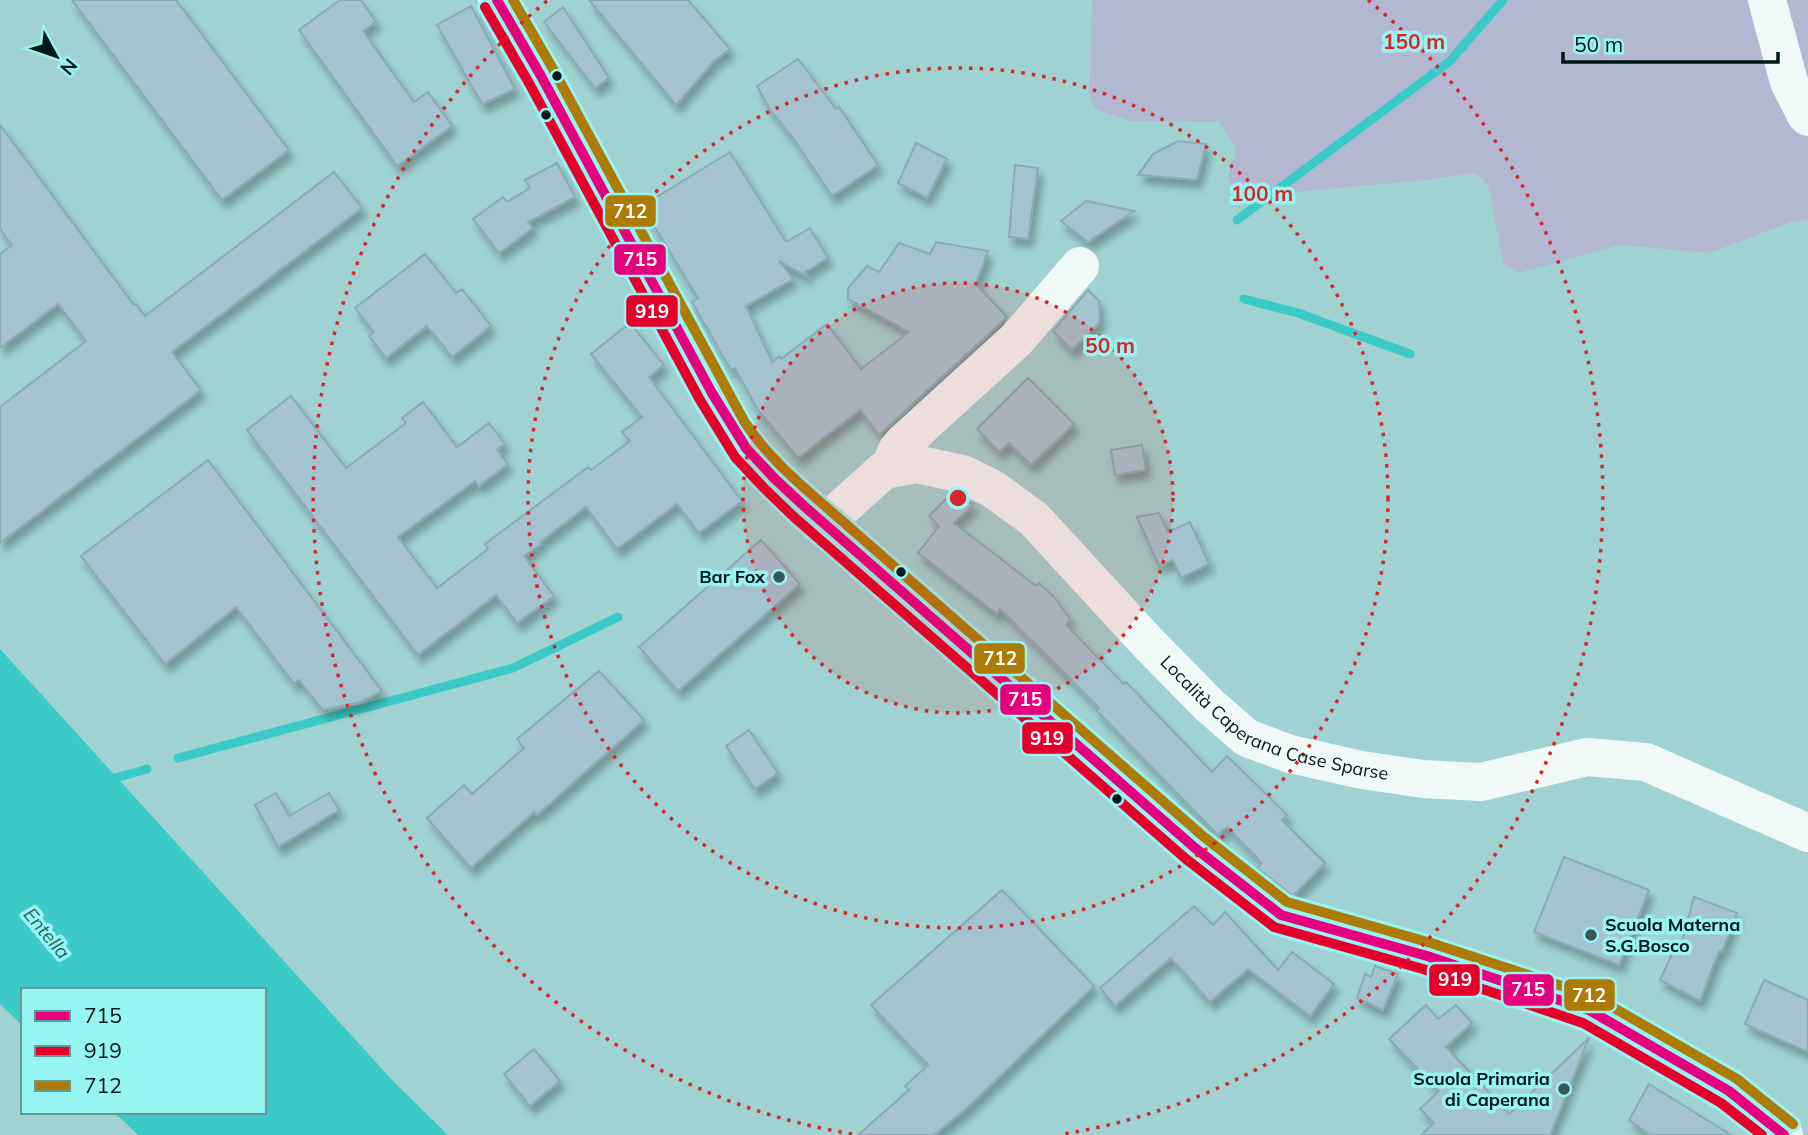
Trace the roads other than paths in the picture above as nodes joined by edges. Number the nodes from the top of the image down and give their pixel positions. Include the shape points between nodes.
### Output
1 (497, 0) edge
2 (1767, 0) edge
3 (1808, 117) edge
4 (1080, 265) dead end
5 (890, 469) junction
6 (824, 524) junction
7 (1808, 833) edge
8 (1775, 1132) edge

1 - 6 main road via 745,447
2 - 3 main road via 1789,82
4 - 5 main road via 1016,340 903,443
5 - 6 main road
5 - 7 main road, Località Caperana Case Sparse via 916,464 963,474 1034,519 1148,643 1247,738 1314,760 1423,779 1481,782 1587,757 1646,762
6 - 8 main road via 1195,848 1281,915 1427,956 1589,1010 1729,1091

